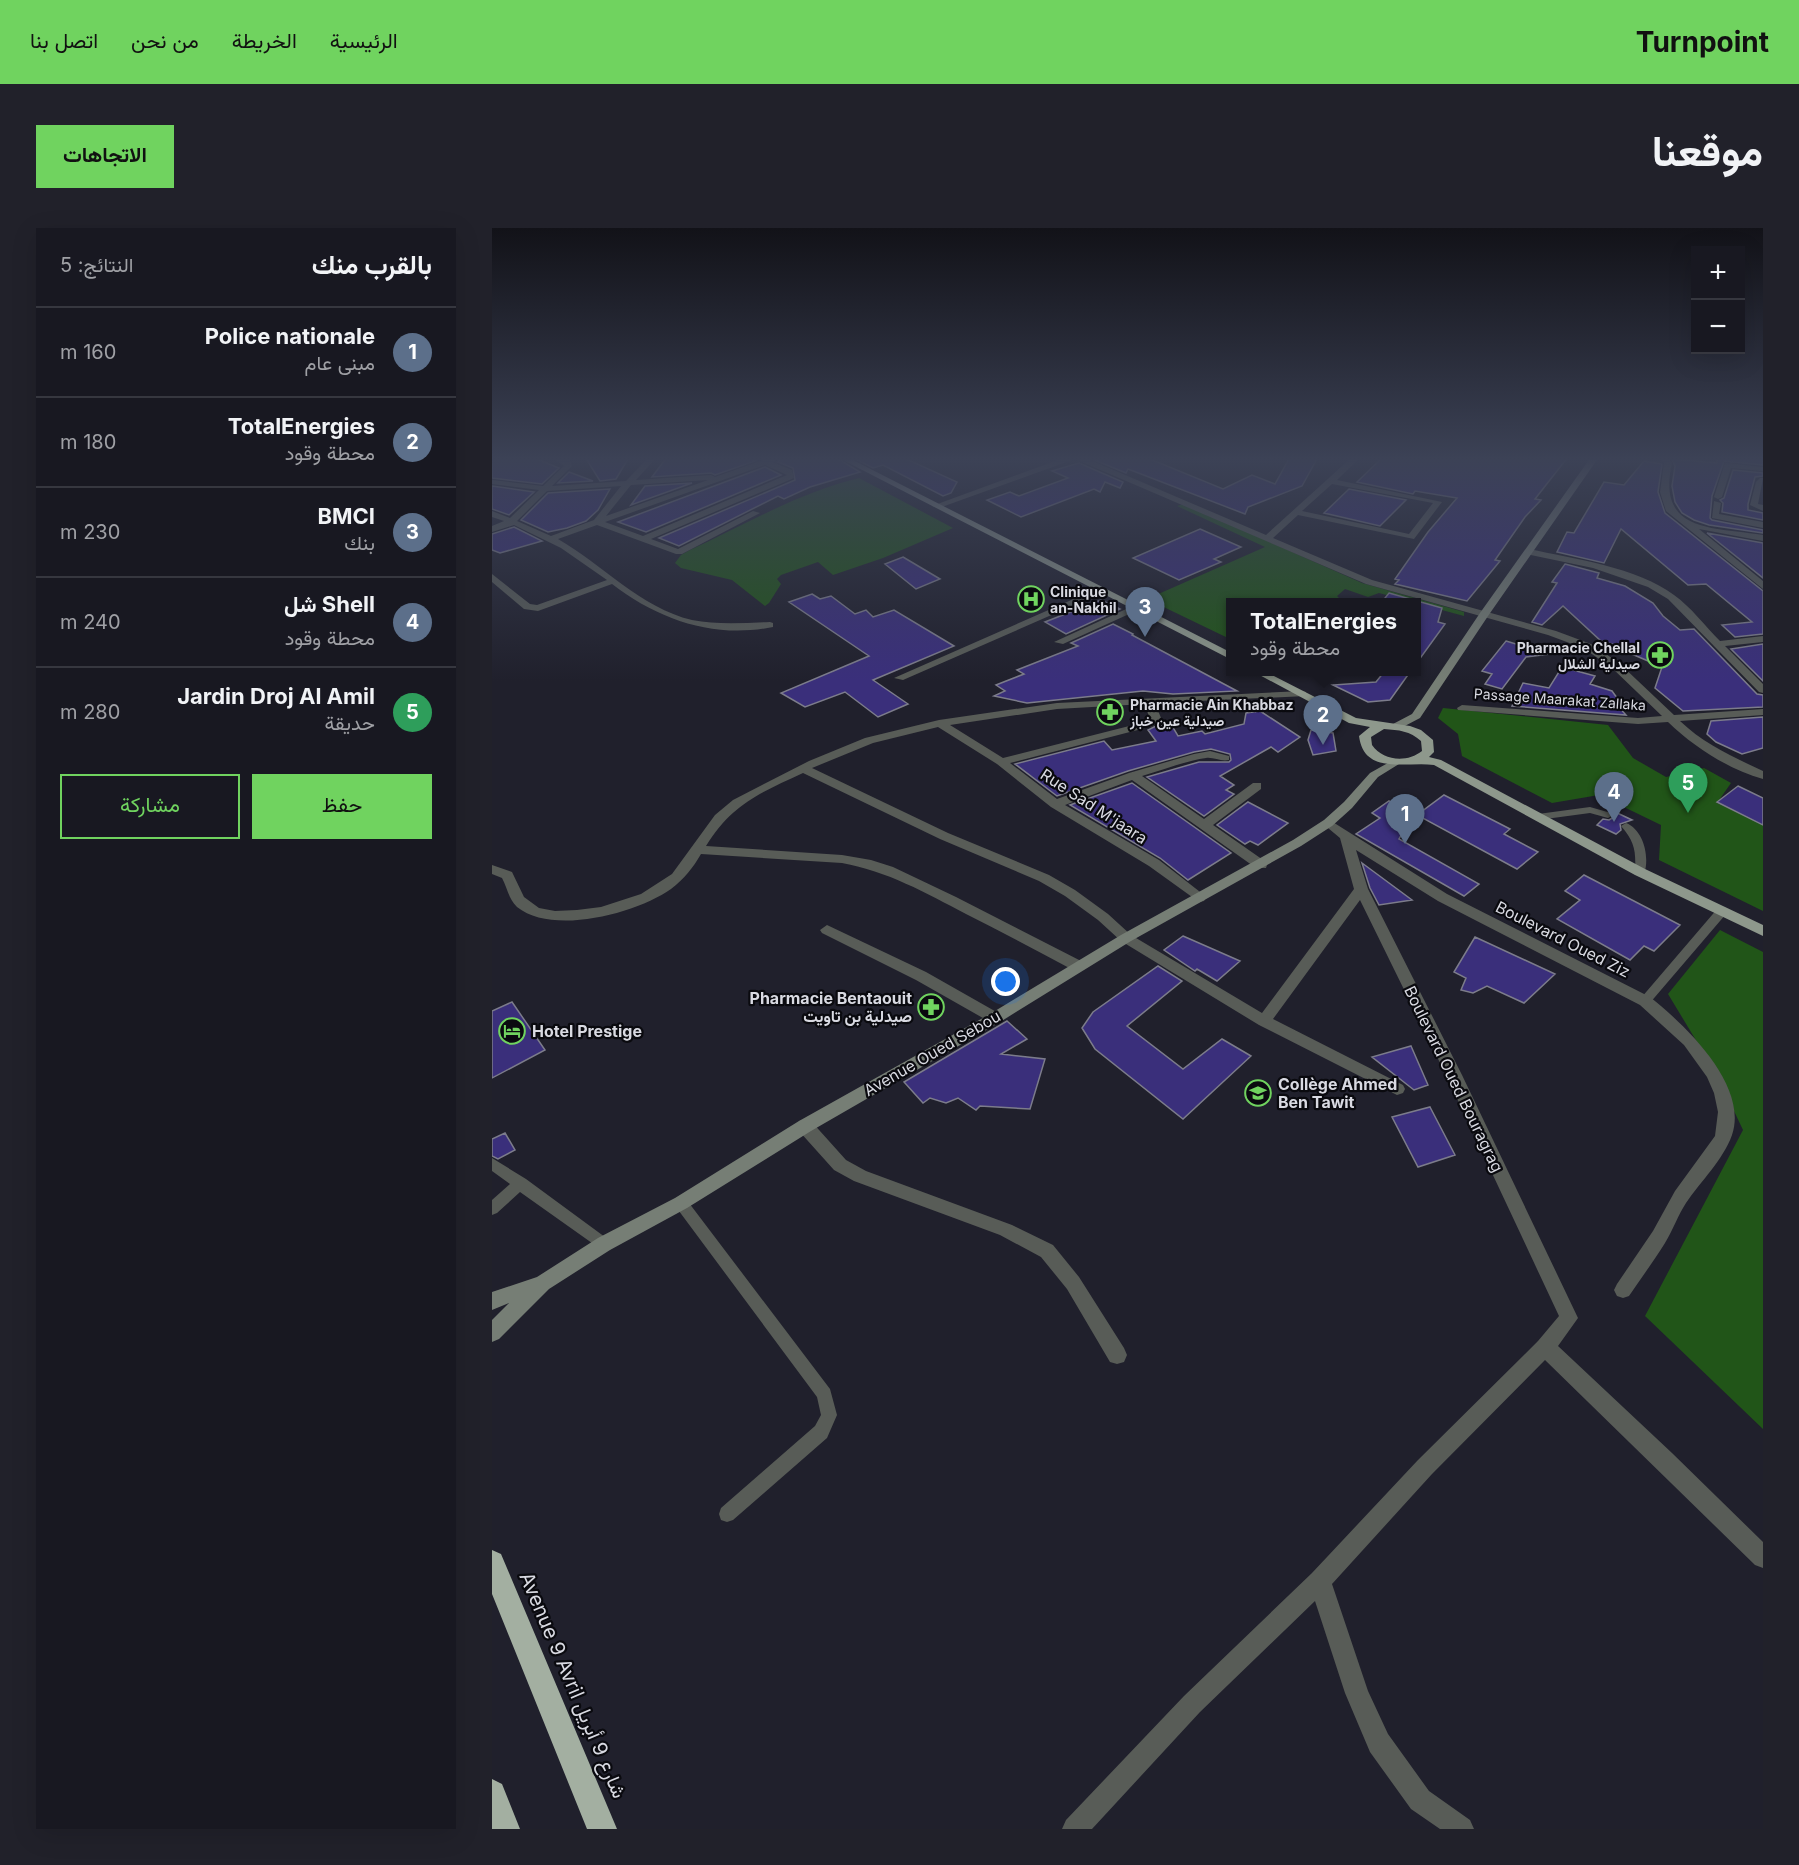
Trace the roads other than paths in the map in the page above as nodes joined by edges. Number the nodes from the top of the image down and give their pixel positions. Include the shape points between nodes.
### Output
1 (537, 532) edge
2 (570, 532) edge
3 (623, 532) edge
4 (660, 532) edge
5 (719, 532) edge
6 (987, 532) edge
7 (1255, 532) edge
8 (1274, 532) edge
9 (1387, 532) edge
10 (1415, 532) edge
11 (1543, 532) edge
12 (1696, 532) edge
13 (1728, 532) edge
14 (1268, 537) junction
15 (552, 538) junction
16 (1763, 538) edge
17 (643, 539) junction
18 (1529, 552) junction
19 (492, 577) edge
20 (613, 581) junction
21 (1763, 586) edge
22 (1101, 590) junction
23 (1135, 608) junction
24 (1483, 615) junction
25 (770, 625) dead end
26 (1763, 639) edge
27 (1059, 642) dead end
28 (1717, 644) junction
29 (1226, 654) edge
30 (1267, 676) edge
31 (899, 678) dead end
32 (1763, 690) edge
33 (1302, 693) junction
34 (1149, 701) junction
35 (1462, 708) dead end
36 (1763, 712) edge
37 (1416, 716) junction
38 (1670, 720) junction
39 (1353, 721) junction
40 (939, 723) junction
41 (1383, 726) junction
42 (1397, 726) junction
43 (1413, 730) junction
44 (1365, 735) junction
45 (1423, 755) junction
46 (1225, 758) dead end
47 (1379, 758) junction
48 (1001, 762) junction
49 (1395, 762) junction
50 (804, 769) junction
51 (1133, 775) junction
52 (1374, 775) junction
53 (1763, 775) edge
54 (1257, 786) dead end
55 (1055, 804) junction
56 (1608, 815) dead end
57 (1538, 817) junction
58 (1328, 823) junction
59 (1205, 825) junction
60 (1626, 826) dead end
61 (1346, 837) junction
62 (699, 850) junction
63 (1260, 865) junction
64 (492, 869) edge
65 (1640, 872) junction
66 (1361, 889) junction
67 (1199, 898) junction
68 (1722, 911) junction
69 (827, 930) dead end
70 (1763, 931) edge
71 (1126, 938) junction
72 (1078, 966) junction
73 (1645, 1001) junction
74 (994, 1018) junction
75 (1264, 1022) junction
76 (1397, 1089) dead end
77 (806, 1126) junction
78 (492, 1164) edge
79 (522, 1183) junction
80 (681, 1203) junction
81 (492, 1209) edge
82 (604, 1244) junction
83 (543, 1283) junction
84 (1623, 1290) dead end
85 (492, 1301) edge
86 (492, 1333) edge
87 (1545, 1347) junction
88 (1117, 1355) dead end
89 (727, 1514) dead end
90 (1763, 1557) edge
91 (492, 1563) edge
92 (1320, 1581) junction
93 (492, 1794) edge
94 (505, 1829) edge
95 (602, 1829) edge
96 (1075, 1829) edge
97 (1461, 1829) edge

1 - 15 street
2 - 15 street
3 - 17 street
4 - 17 street
5 - 17 street via 679,552
6 - 22 main road
7 - 14 street
8 - 14 street
9 - 10 street via 1411,537
11 - 18 street
12 - 21 street
13 - 16 street
14 - 24 street via 1369,582
15 - 20 street
18 - 24 street
18 - 28 street via 1595,566 1651,585 1671,597
19 - 20 street via 527,607 537,608
20 - 25 street via 680,619 713,626
22 - 23 main road
22 - 31 street
23 - 27 street
23 - 29 main road
24 - 37 street
24 - 38 street via 1587,646 1615,665
26 - 28 street
28 - 32 street
30 - 33 main road
33 - 34 street
33 - 39 main road
34 - 40 street via 1064,705
34 - 48 street via 1155,718 1149,724
35 - 38 street, Passage Maarakat Zallaka via 1611,720
36 - 38 street, Passage Maarakat Zallaka
37 - 42 street
37 - 43 street
38 - 53 street via 1715,753
39 - 41 main road
39 - 44 main road
40 - 48 street, Rue Sad M'jaara
40 - 50 street via 884,735
41 - 42 main road
41 - 44 main road
42 - 43 main road
43 - 45 main road via 1427,740
44 - 47 main road via 1364,743
45 - 49 main road
45 - 57 main road
46 - 51 street via 1198,756
47 - 49 main road
47 - 52 street, Avenue Oued Sebou
48 - 55 street, Rue Sad M'jaara
49 - 52 street, Avenue Oued Sebou
50 - 62 street via 731,806
50 - 71 street via 944,836 1044,878 1103,916
51 - 55 street
51 - 59 street
52 - 58 street, Avenue Oued Sebou
54 - 59 street
55 - 67 street, Rue Sad M'jaara via 1154,863
56 - 57 lane via 1590,810
57 - 65 main road
58 - 61 street, Boulevard Oued Ziz
58 - 63 street, Avenue Oued Sebou
59 - 63 street
60 - 65 lane via 1635,833 1641,851
61 - 66 street, Boulevard Oued Bouragrag
61 - 73 street, Boulevard Oued Ziz via 1447,900
62 - 64 street via 676,878 654,893 594,913 538,912 521,903 507,875
62 - 72 street via 867,863 951,900
63 - 67 street, Avenue Oued Sebou
65 - 68 main road
66 - 75 street
66 - 87 street, Boulevard Oued Bouragrag via 1569,1318
67 - 71 street, Avenue Oued Sebou
68 - 70 main road
68 - 73 lane
69 - 74 street via 921,976
71 - 72 street, Avenue Oued Sebou
71 - 75 street
72 - 74 street, Avenue Oued Sebou
73 - 84 street, Boulevard Oued Ziz via 1672,1021 1710,1067 1722,1102 1725,1134
74 - 77 street, Avenue Oued Sebou
75 - 76 street
77 - 80 street, Avenue Oued Sebou
77 - 88 street via 840,1165 860,1176 995,1225 1047,1251 1073,1283
78 - 79 lane
79 - 81 lane
79 - 82 lane
80 - 82 street, Avenue Oued Sebou
80 - 89 lane via 824,1394 829,1415 821,1432
82 - 83 street, Avenue Oued Sebou
83 - 85 street, Avenue Oued Sebou
83 - 86 street, Avenue Oued Sebou
87 - 90 street
87 - 92 street via 1425,1467
91 - 95 highway, Avenue 9 Avril شارع 9 أبريل
92 - 96 street via 1191,1704
92 - 97 street via 1357,1693 1379,1743 1420,1800
93 - 94 highway

